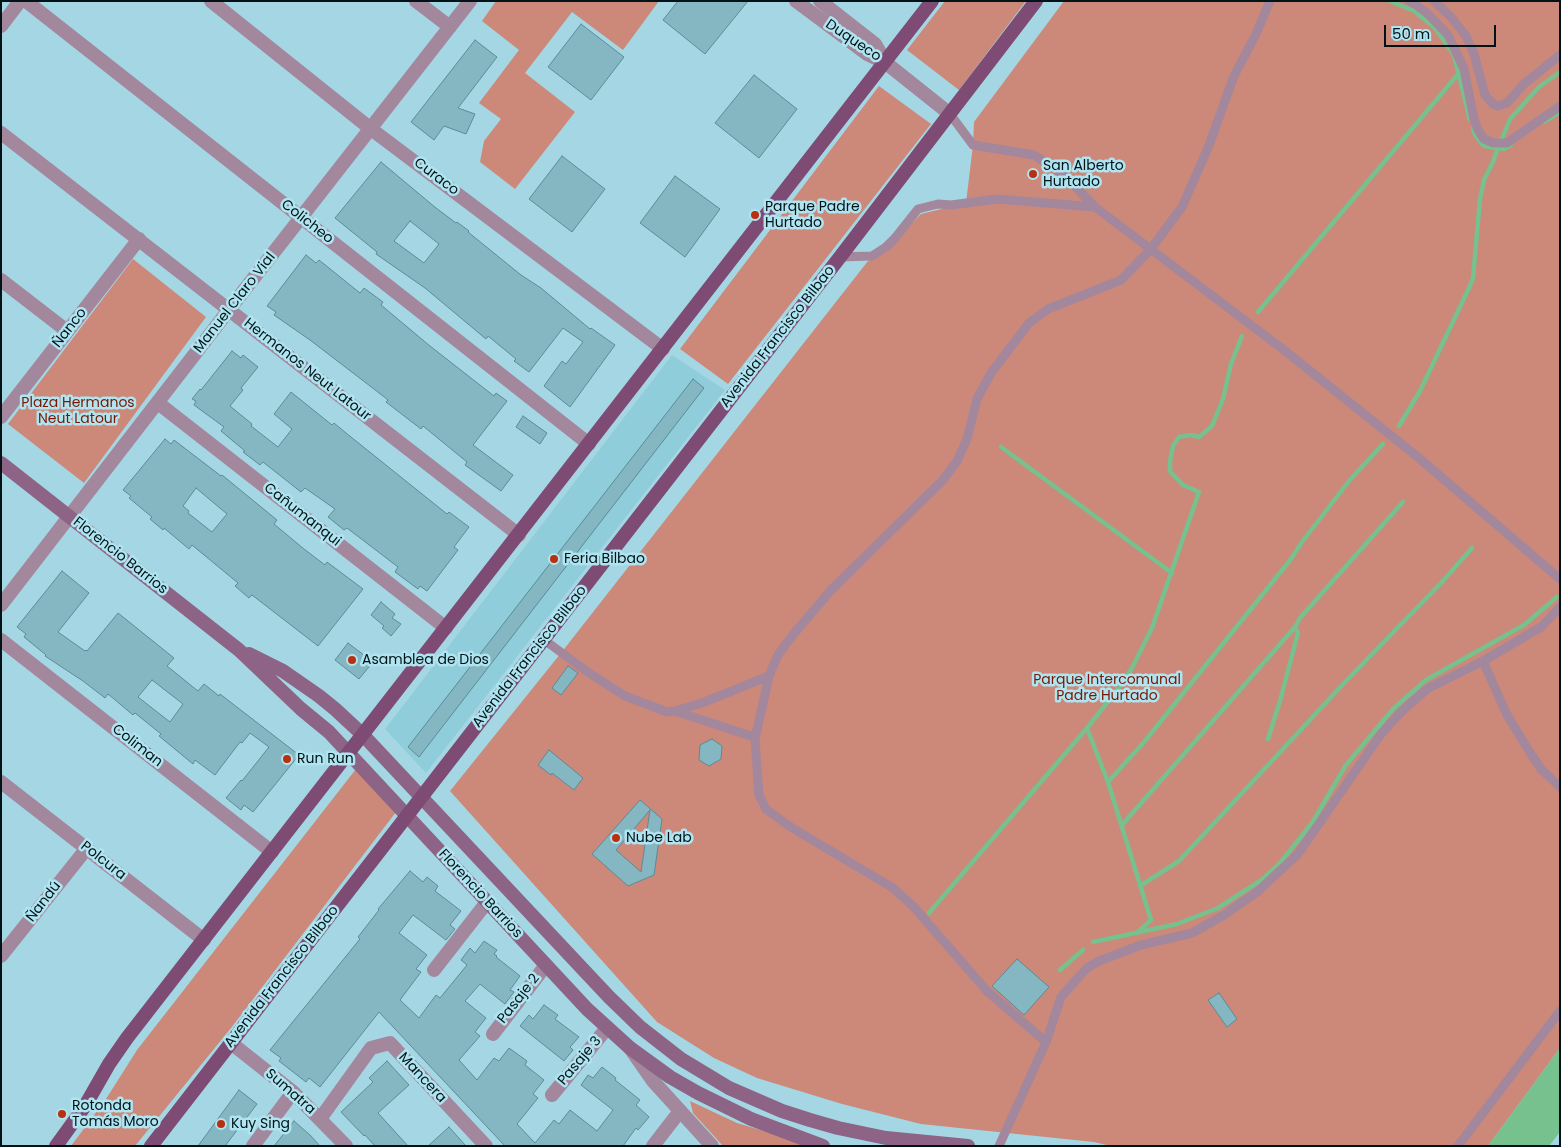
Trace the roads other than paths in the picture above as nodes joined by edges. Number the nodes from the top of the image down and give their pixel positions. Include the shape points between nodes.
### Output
1 (20, 1) edge
2 (26, 1) edge
3 (211, 1) edge
4 (416, 1) edge
5 (470, 1) edge
6 (796, 1) edge
7 (820, 1) edge
8 (932, 1) edge
9 (1036, 1) edge
10 (1270, 1) edge
11 (1409, 1) edge
12 (1434, 1) edge
13 (1, 26) edge
14 (450, 27) junction
15 (1560, 55) edge
16 (886, 63) junction
17 (1560, 106) edge
18 (950, 114) junction
19 (371, 129) junction
20 (1, 133) edge
21 (1094, 207) junction
22 (301, 218) junction
23 (138, 239) junction
24 (1151, 249) junction
25 (840, 257) junction
26 (1, 280) edge
27 (229, 309) junction
28 (67, 332) junction
29 (663, 349) junction
30 (158, 402) junction
31 (1, 417) edge
32 (589, 444) junction
33 (1, 463) edge
34 (70, 517) junction
35 (519, 534) junction
36 (1560, 579) edge
37 (1, 605) edge
38 (1560, 607) edge
39 (446, 628) junction
40 (543, 639) junction
41 (1, 640) edge
42 (239, 650) junction
43 (1483, 661) junction
44 (769, 676) junction
45 (675, 711) junction
46 (362, 735) junction
47 (755, 739) junction
48 (349, 752) junction
49 (1, 782) edge
50 (1560, 787) edge
51 (421, 798) junction
52 (408, 816) junction
53 (86, 848) junction
54 (272, 852) junction
55 (487, 902) junction
56 (204, 940) junction
57 (1, 956) edge
58 (546, 965) junction
59 (434, 970) dead end
60 (1560, 1012) edge
61 (607, 1028) junction
62 (493, 1034) dead end
63 (1046, 1042) junction
64 (231, 1043) junction
65 (630, 1048) junction
66 (293, 1092) junction
67 (552, 1095) dead end
68 (680, 1111) junction
69 (320, 1119) junction
70 (56, 1146) edge
71 (151, 1146) edge
72 (252, 1146) edge
73 (346, 1146) edge
74 (486, 1146) edge
75 (653, 1146) edge
76 (712, 1146) edge
77 (823, 1146) edge
78 (968, 1146) edge
79 (998, 1146) edge
80 (1458, 1146) edge

1 - 13 street
2 - 22 street, Colicheo
3 - 19 street, Curaco
4 - 14 street
5 - 14 street, Manuel Claro Vial
6 - 16 street, Duqueco via 867,54
7 - 16 street, Duqueco via 875,44
8 - 16 main road
9 - 18 main road, Avenida Francisco Bilbao
10 - 24 lane via 1234,76 1182,207
11 - 17 lane via 1428,14 1448,35 1464,69 1478,130 1484,139 1507,143
12 - 15 lane via 1466,36 1485,95 1493,104 1507,103 1524,84
14 - 19 street, Manuel Claro Vial
16 - 18 street, Duqueco
16 - 29 main road
18 - 21 lane via 973,145 1034,155 1064,174
18 - 25 main road, Avenida Francisco Bilbao
19 - 22 street, Manuel Claro Vial
19 - 29 street, Curaco
20 - 23 street, Hermanos Neut Latour
21 - 24 lane
21 - 25 lane via 997,199 938,204 918,209 895,238 872,256
22 - 27 street, Manuel Claro Vial
22 - 32 street, Colicheo
23 - 27 street, Hermanos Neut Latour
23 - 28 street, Ñanco
24 - 36 lane via 1419,458
24 - 44 lane via 1121,280 1048,309 1029,323 991,373 977,399 967,439 957,461 943,480 831,590 778,655
25 - 40 main road, Avenida Francisco Bilbao
26 - 28 street
27 - 30 street, Manuel Claro Vial
27 - 35 street, Hermanos Neut Latour
28 - 31 street, Ñanco
29 - 32 main road
30 - 34 street, Manuel Claro Vial
30 - 39 street, Cañumanqui
32 - 35 main road
33 - 34 main road, Florencio Barrios
34 - 37 street, Manuel Claro Vial
34 - 42 main road, Florencio Barrios
35 - 39 main road
38 - 43 lane via 1541,627
39 - 46 main road
40 - 45 lane via 625,696 667,712
40 - 51 main road, Avenida Francisco Bilbao
41 - 54 street, Coliman
42 - 46 main road, Florencio Barrios via 303,684
42 - 48 main road, Florencio Barrios
43 - 50 lane via 1507,715 1542,769
43 - 63 lane via 1428,689 1402,711 1381,734 1298,854 1257,892 1192,932 1141,945 1087,968 1062,997
44 - 45 lane
44 - 47 lane
45 - 47 lane
46 - 48 main road
46 - 51 main road, Florencio Barrios
47 - 63 lane via 759,795 766,809 894,888 987,990
48 - 52 main road, Florencio Barrios
48 - 54 main road
49 - 53 street, Polcura
51 - 52 main road, Avenida Francisco Bilbao
51 - 78 main road, Florencio Barrios via 640,1027 712,1079 754,1100 862,1134
52 - 55 main road, Florencio Barrios
52 - 64 main road, Avenida Francisco Bilbao
53 - 56 street, Polcura
53 - 57 street, Ñandú
54 - 56 main road
55 - 58 main road, Florencio Barrios
55 - 59 street
56 - 70 main road via 118,1051
58 - 61 main road, Florencio Barrios
58 - 62 street, Pasaje 2
60 - 80 lane
61 - 65 main road, Florencio Barrios
61 - 67 street, Pasaje 3
63 - 79 lane
64 - 66 street, Sumatra
64 - 71 main road, Avenida Francisco Bilbao
65 - 68 street, Florencio Barrios
65 - 77 main road via 698,1094 751,1119
66 - 69 street, Sumatra
66 - 72 street
68 - 75 street
68 - 76 street, Florencio Barrios
69 - 73 street, Sumatra
69 - 74 street, Mancera via 371,1048 390,1044

